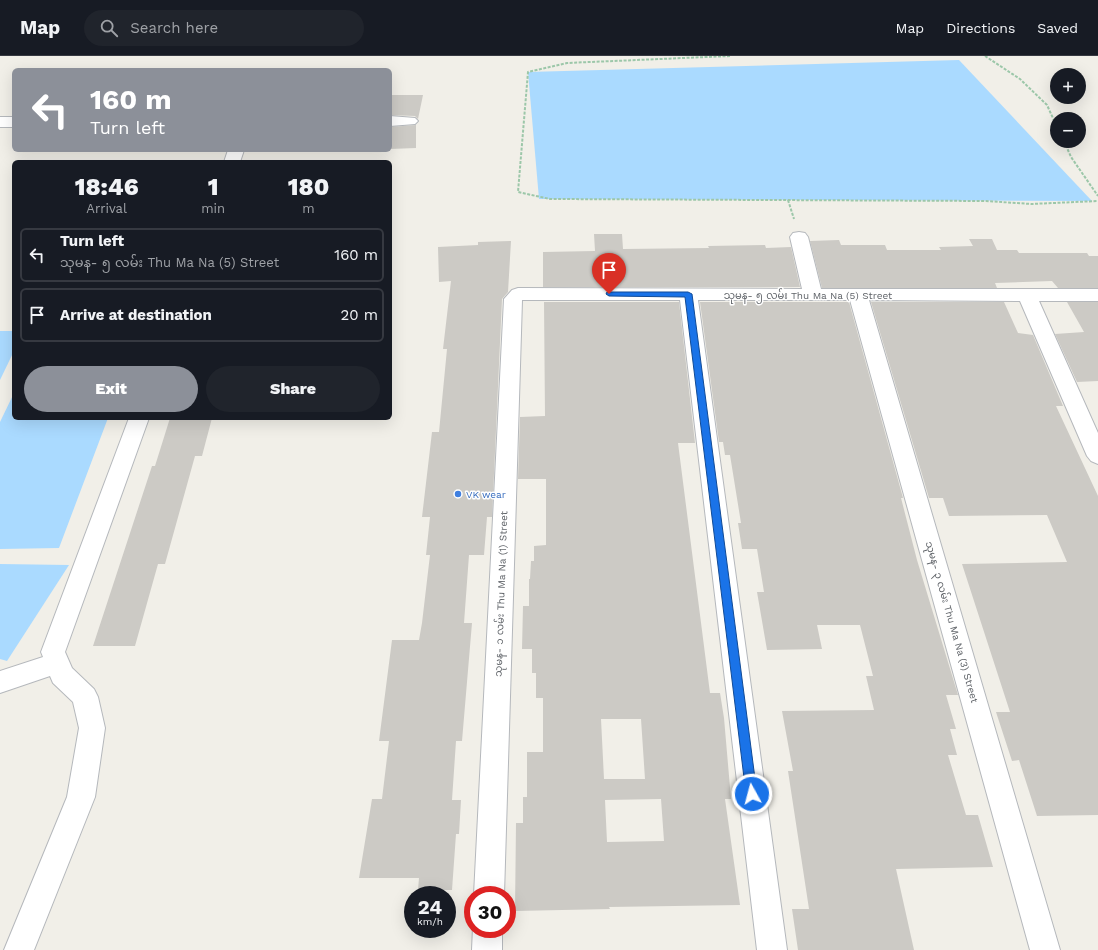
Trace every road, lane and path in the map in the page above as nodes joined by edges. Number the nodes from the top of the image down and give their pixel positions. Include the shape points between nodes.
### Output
1 (730, 56) edge
2 (986, 56) edge
3 (1050, 112) edge
4 (392, 121) edge
5 (410, 121) dead end
6 (0, 122) edge
7 (12, 122) edge
8 (1067, 148) edge
9 (1098, 196) edge
10 (1098, 201) edge
11 (799, 237) dead end
12 (518, 294) joint
13 (688, 294) junction
14 (813, 295) junction
15 (858, 295) junction
16 (1027, 295) junction
17 (1098, 295) edge
18 (137, 420) edge
19 (1098, 456) edge
20 (57, 663) junction
21 (0, 682) edge
22 (489, 886) edge
23 (488, 938) edge
24 (19, 950) edge
25 (487, 950) edge
26 (772, 950) edge
27 (1045, 950) edge

1 - 10 path via 566,63 528,72 518,192 550,199 978,201 1031,204
2 - 3 path via 1020,79 1047,105
4 - 5 street
6 - 7 street
8 - 9 path
11 - 14 street
12 - 13 street, သုမန- ၅ လမ်း Thu Ma Na (5) Street
12 - 22 street, သုမန- ၁ လမ်း Thu Ma Na (1) Street via 513,307
13 - 14 street, သုမန- ၅ လမ်း Thu Ma Na (5) Street
13 - 26 street
14 - 15 street, သုမန- ၅ လမ်း Thu Ma Na (5) Street
15 - 16 street, သုမန- ၅ လမ်း Thu Ma Na (5) Street
15 - 27 street, သုမန- ၃ လမ်း Thu Ma Na (3) Street
16 - 17 street, သုမန- ၅ လမ်း Thu Ma Na (5) Street
16 - 19 street
18 - 20 street via 53,652
20 - 21 street
20 - 24 street via 62,675 85,697 92,728 81,797
23 - 25 street

